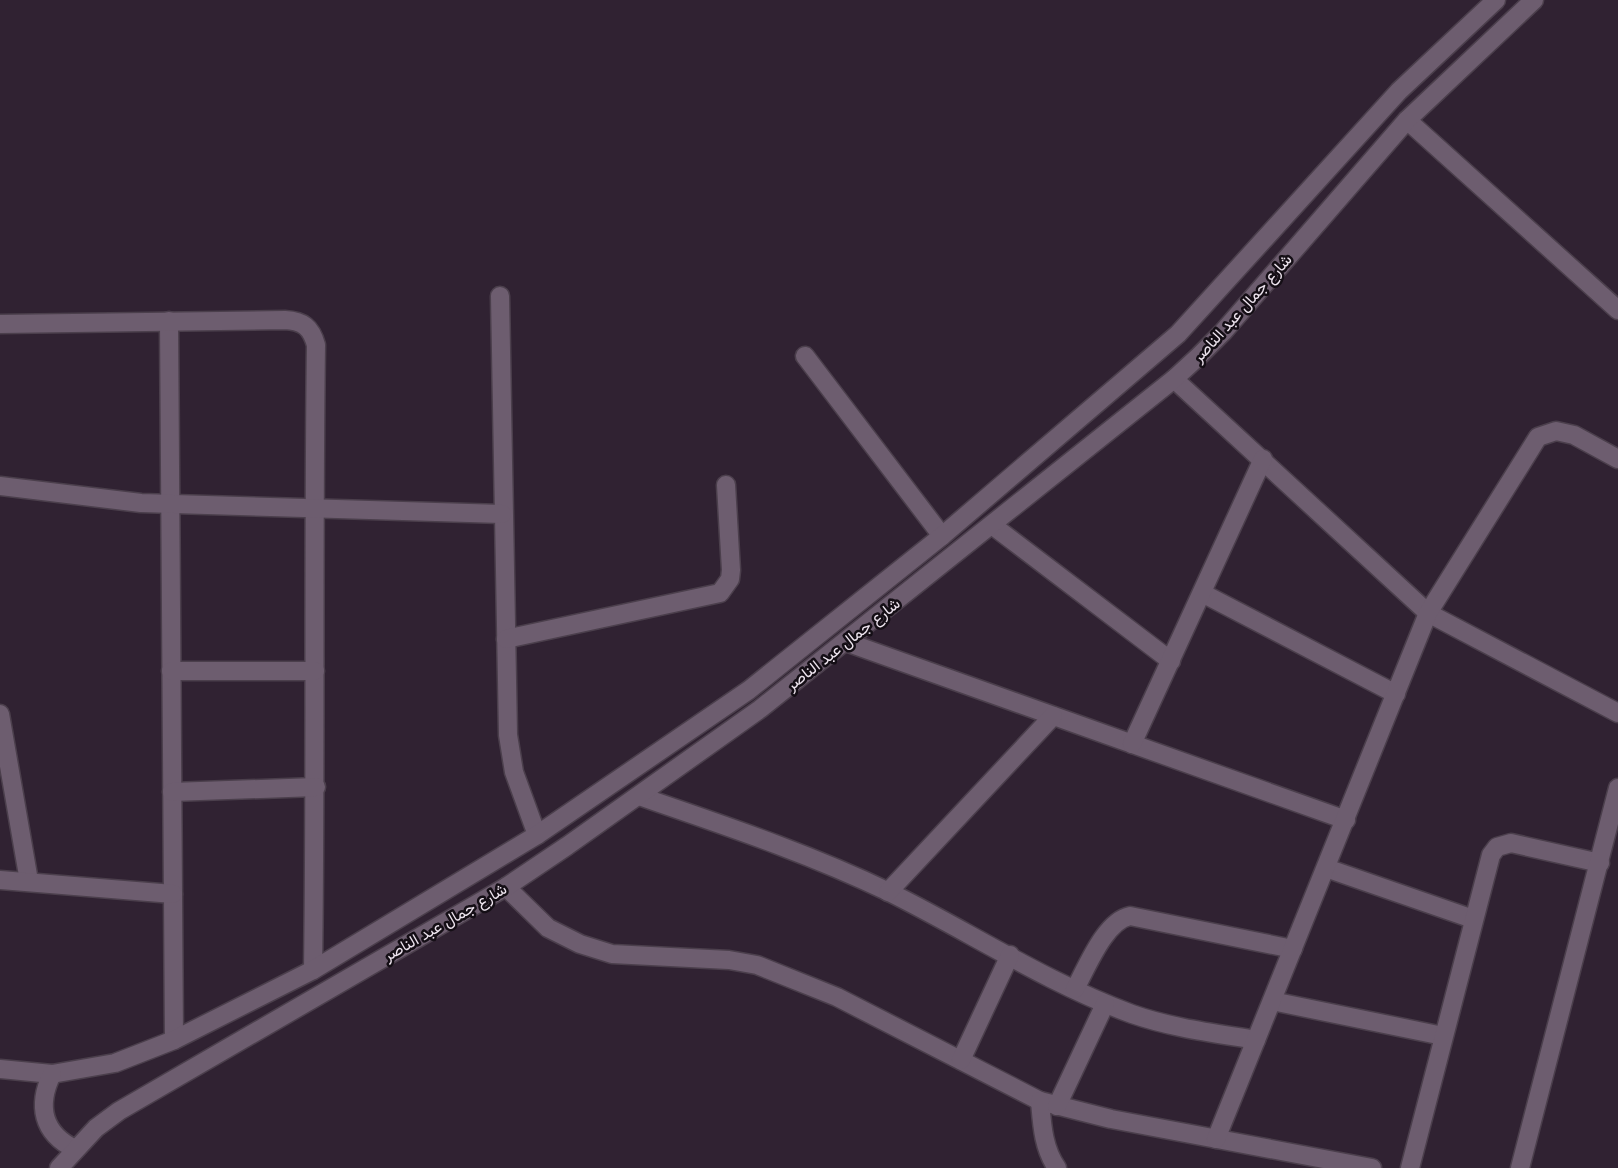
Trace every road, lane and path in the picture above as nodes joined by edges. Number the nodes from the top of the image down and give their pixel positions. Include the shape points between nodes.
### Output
1 (1496, 0) edge
2 (1534, 0) edge
3 (1407, 120) junction
4 (500, 296) dead end
5 (1618, 310) edge
6 (169, 321) junction
7 (0, 324) edge
8 (805, 356) dead end
9 (1174, 379) junction
10 (1263, 459) junction
11 (1618, 459) edge
12 (726, 484) dead end
13 (0, 486) edge
14 (169, 504) junction
15 (313, 510) junction
16 (502, 514) junction
17 (992, 525) junction
18 (942, 536) junction
19 (1202, 593) junction
20 (1428, 613) junction
21 (506, 639) junction
22 (846, 642) junction
23 (1171, 661) junction
24 (171, 671) junction
25 (315, 671) junction
26 (1396, 694) junction
27 (0, 714) edge
28 (1618, 714) edge
29 (1053, 716) junction
30 (1132, 744) junction
31 (316, 787) junction
32 (172, 792) junction
33 (639, 796) junction
34 (1617, 799) edge
35 (1346, 820) junction
36 (537, 835) junction
37 (1600, 863) junction
38 (1326, 868) junction
39 (0, 880) edge
40 (29, 881) junction
41 (506, 887) junction
42 (888, 892) junction
43 (173, 894) junction
44 (1473, 919) junction
45 (1293, 949) junction
46 (1010, 955) junction
47 (313, 970) junction
48 (1075, 988) junction
49 (1272, 1001) junction
50 (1105, 1004) junction
51 (1443, 1036) junction
52 (174, 1040) junction
53 (1256, 1040) junction
54 (961, 1060) junction
55 (0, 1069) edge
56 (52, 1074) junction
57 (1048, 1103) junction
58 (1216, 1138) junction
59 (75, 1149) junction
60 (1294, 1161) edge
61 (58, 1168) edge
62 (1057, 1168) edge
63 (1372, 1168) edge
64 (1410, 1168) edge
65 (1520, 1168) edge

1 - 18 street, شارع جمال عبد الناصر via 1398,91 1178,334
2 - 3 street, شارع جمال عبد الناصر
3 - 5 street
3 - 9 street, شارع جمال عبد الناصر via 1223,332
4 - 16 street
6 - 7 street
6 - 14 street
6 - 15 street via 285,320 307,326 316,345
8 - 18 street
9 - 10 street
9 - 17 street, شارع جمال عبد الناصر
10 - 19 street
10 - 20 street
11 - 20 street via 1574,435 1557,431 1538,437
12 - 21 street via 731,570 720,593
13 - 14 street
14 - 15 street
14 - 24 street
15 - 16 street
15 - 25 street
16 - 21 street
17 - 22 street, شارع جمال عبد الناصر
17 - 23 street
18 - 36 street, شارع جمال عبد الناصر via 748,690
19 - 23 street
19 - 26 street
20 - 26 street
20 - 28 street
21 - 36 street via 508,735 514,772
22 - 29 street
22 - 33 street, شارع جمال عبد الناصر
23 - 30 street
24 - 25 street
24 - 32 street
25 - 31 street
26 - 35 street
27 - 40 street
29 - 30 street
29 - 42 street
30 - 35 street
31 - 32 street
31 - 47 street
32 - 43 street
33 - 41 street, شارع جمال عبد الناصر
33 - 42 street via 797,852
34 - 37 street
35 - 38 street
36 - 47 street, شارع جمال عبد الناصر
37 - 44 street via 1503,843 1487,864
37 - 65 street
38 - 44 street
38 - 45 street
39 - 40 street
40 - 43 street
41 - 54 street via 548,928 580,944 612,954 757,965 837,997
41 - 59 street, شارع جمال عبد الناصر via 144,1096 96,1128
42 - 46 street
43 - 52 street
44 - 51 street
45 - 48 street via 1141,916 1124,917 1107,932
45 - 49 street
46 - 48 street
46 - 54 street
47 - 52 street, شارع جمال عبد الناصر
48 - 50 street
49 - 51 street
49 - 53 street
50 - 53 street via 1163,1023
50 - 57 street
51 - 64 street
52 - 56 street, شارع جمال عبد الناصر via 115,1063
53 - 58 street
54 - 57 street
55 - 56 street, شارع جمال عبد الناصر
56 - 59 street via 43,1099 47,1124 63,1143
57 - 58 street
57 - 62 street via 1043,1135 1049,1157
58 - 60 street
59 - 61 street, شارع جمال عبد الناصر
60 - 63 street

